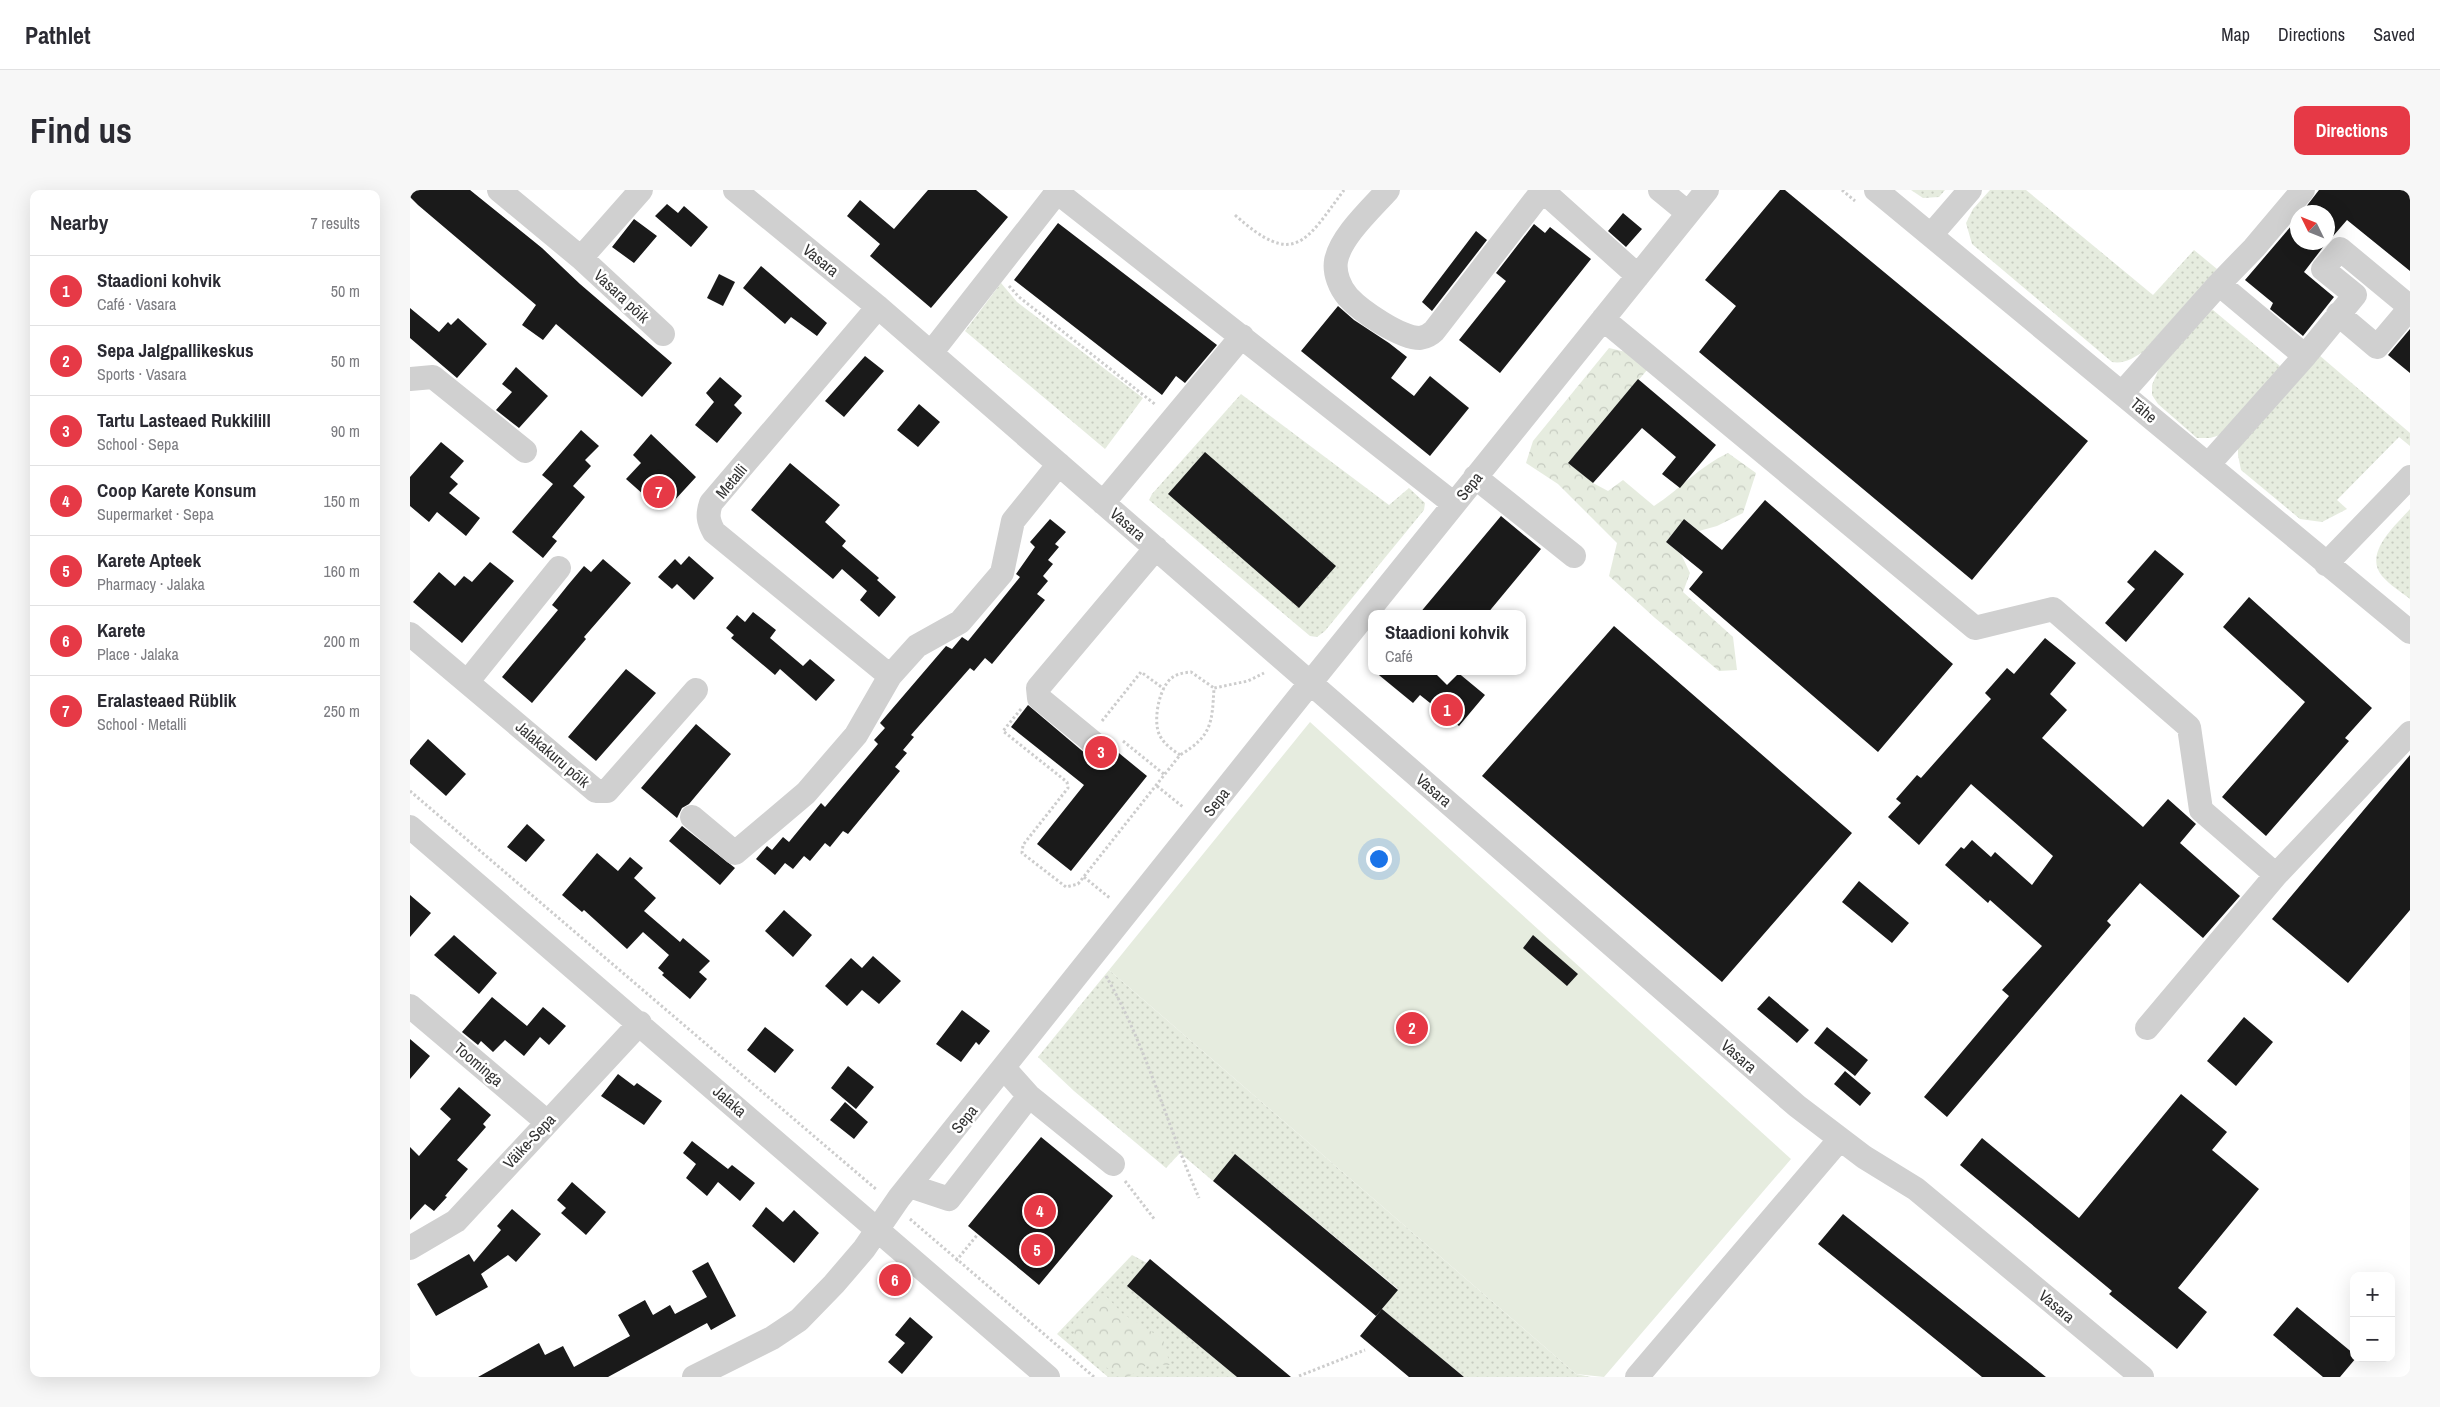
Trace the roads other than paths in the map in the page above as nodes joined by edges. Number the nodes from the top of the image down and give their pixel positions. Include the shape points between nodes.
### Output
1 (499, 190) edge
2 (641, 190) edge
3 (736, 190) edge
4 (1388, 190) edge
5 (1542, 190) edge
6 (1660, 190) edge
7 (1707, 190) edge
8 (1876, 190) edge
9 (1970, 190) edge
10 (2303, 190) edge
11 (1688, 214) junction
12 (1931, 235) junction
13 (581, 258) junction
14 (1638, 276) junction
15 (2219, 284) junction
16 (878, 307) junction
17 (2410, 308) edge
18 (2338, 314) junction
19 (1604, 319) junction
20 (663, 334) dead end
21 (1242, 336) junction
22 (931, 353) junction
23 (2304, 356) junction
24 (410, 379) edge
25 (2123, 392) junction
26 (524, 452) dead end
27 (1059, 464) junction
28 (2208, 465) junction
29 (1475, 477) junction
30 (2410, 477) edge
31 (1103, 502) junction
32 (1454, 504) junction
33 (1156, 548) junction
34 (1574, 556) dead end
35 (2326, 564) junction
36 (559, 568) dead end
37 (1368, 610) edge
38 (1368, 610) edge
39 (2410, 632) edge
40 (410, 634) edge
41 (890, 676) junction
42 (468, 681) junction
43 (1310, 682) junction
44 (696, 690) dead end
45 (2410, 733) edge
46 (1110, 739) road end
47 (692, 816) dead end
48 (410, 827) edge
49 (2276, 875) junction
50 (410, 1006) edge
51 (640, 1023) junction
52 (2147, 1028) dead end
53 (1004, 1068) junction
54 (1029, 1096) junction
55 (547, 1122) junction
56 (1840, 1139) junction
57 (1113, 1164) road end
58 (910, 1186) junction
59 (878, 1230) junction
60 (410, 1248) edge
61 (694, 1377) edge
62 (1048, 1377) edge
63 (1637, 1377) edge
64 (2142, 1377) edge

1 - 13 street, Vasara põik
2 - 13 street, Vasara põik
3 - 16 street, Vasara
4 - 5 street via 1344,242 1336,261 1337,277 1347,296 1366,312 1406,335 1420,338 1434,331
5 - 14 street
6 - 11 street
7 - 11 street, Sepa
8 - 12 street, Tähe
9 - 12 street
10 - 15 street
11 - 14 street, Sepa
12 - 25 street, Tähe
13 - 20 street, Vasara põik
14 - 19 street, Sepa
15 - 23 street
15 - 25 street
16 - 22 street, Vasara
16 - 41 street, Metalli via 711,504 707,514 714,532
17 - 18 street via 2378,347
17 - 18 street via 2340,249 2323,269 2354,294
18 - 23 street
19 - 29 street, Sepa
19 - 49 street via 1975,628 2053,609 2189,727 2201,810
21 - 22 street via 1057,192
21 - 31 street
21 - 32 street
22 - 27 street, Vasara
23 - 28 street
24 - 26 street via 433,377
25 - 28 street, Tähe
27 - 31 street, Vasara
27 - 41 street via 1013,521 1002,574 960,622 917,646
28 - 35 street, Tähe
29 - 32 street, Sepa
29 - 34 street
30 - 35 street
31 - 33 street, Vasara
32 - 38 street, Sepa
33 - 43 street, Vasara
33 - 46 street via 1038,688 1039,698
35 - 39 street, Tähe
36 - 42 street
37 - 43 street, Sepa
40 - 42 street, Jalakakuru põik
41 - 47 street via 856,735 806,793 735,853
42 - 44 street, Jalakakuru põik via 596,791 607,791
43 - 53 street, Sepa
43 - 56 street, Vasara via 1797,1106
45 - 49 street
48 - 51 street, Jalaka
49 - 52 street
50 - 55 street, Toominga
51 - 55 street, Väike-Sepa
51 - 59 street, Jalaka
53 - 54 street
53 - 58 street, Sepa
54 - 57 street
54 - 58 street via 949,1199
55 - 60 street, Väike-Sepa via 456,1221
56 - 63 street
56 - 64 street, Vasara via 1916,1189
58 - 59 street, Sepa
59 - 61 street, Sepa via 834,1284 799,1320 772,1338
59 - 62 street, Jalaka

